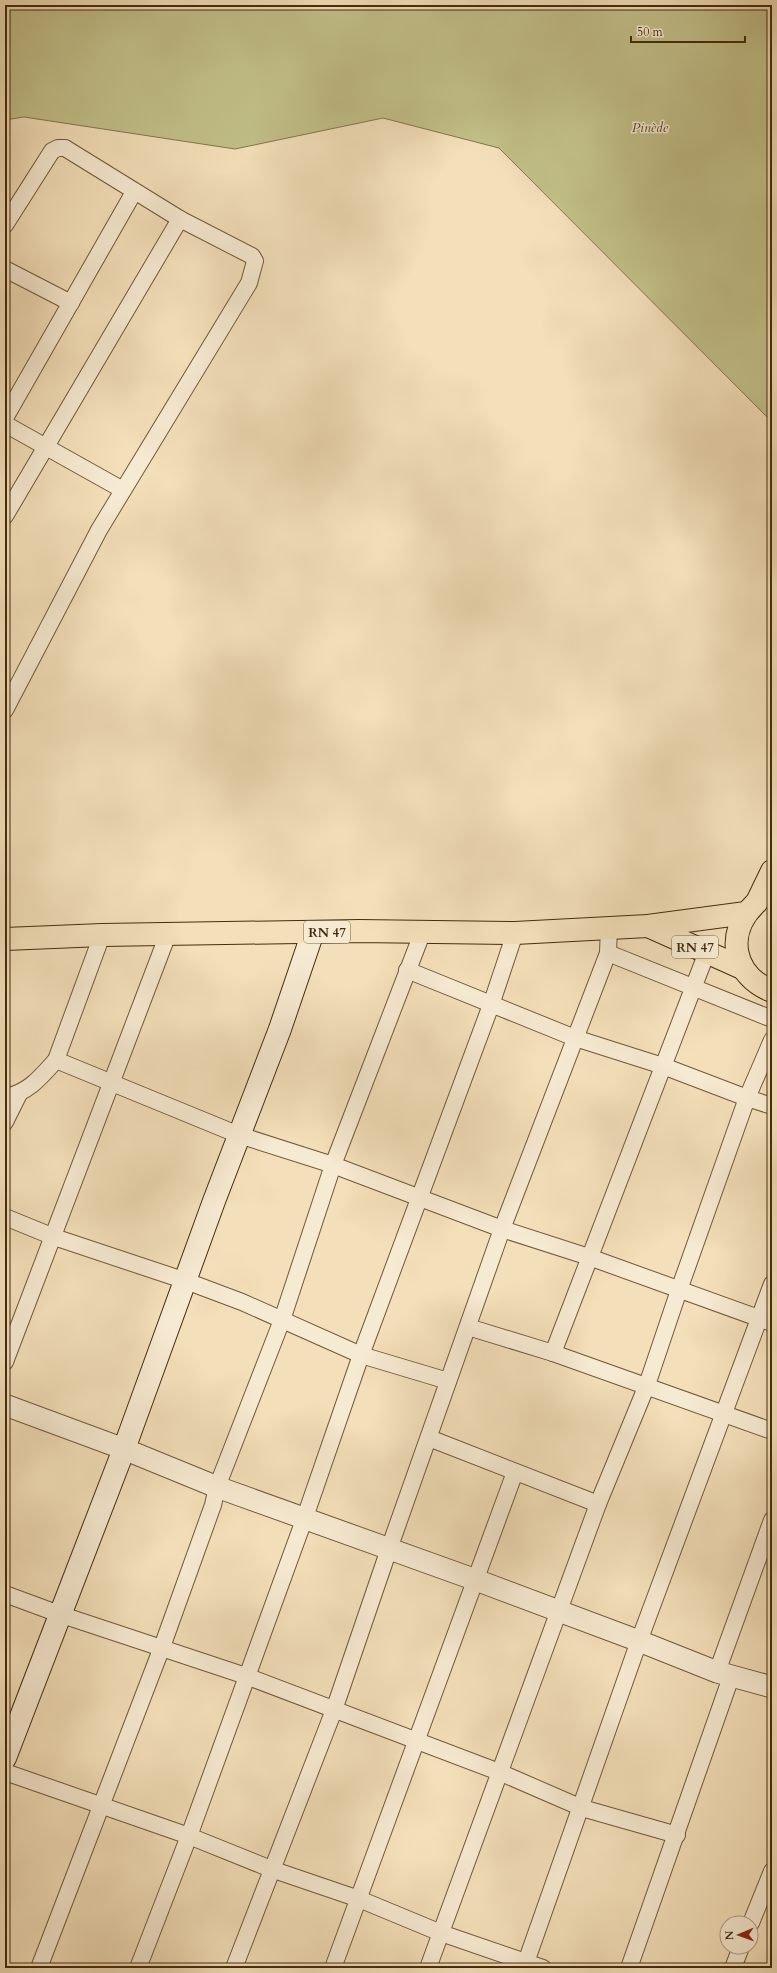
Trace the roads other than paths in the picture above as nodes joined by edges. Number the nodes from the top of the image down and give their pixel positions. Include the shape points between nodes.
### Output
1 (134, 192) junction
2 (180, 219) junction
3 (5, 225) edge
4 (5, 269) edge
5 (71, 303) junction
6 (5, 418) edge
7 (5, 424) edge
8 (46, 446) junction
9 (123, 490) junction
10 (5, 516) edge
11 (5, 708) edge
12 (772, 871) edge
13 (758, 903) edge
14 (609, 926) junction
15 (648, 926) junction
16 (423, 931) junction
17 (313, 932) junction
18 (515, 933) junction
19 (168, 934) junction
20 (102, 935) junction
21 (5, 939) edge
22 (707, 952) junction
23 (608, 953) junction
24 (742, 968) junction
25 (407, 970) junction
26 (693, 988) junction
27 (772, 991) edge
28 (491, 1005) junction
29 (772, 1019) edge
30 (575, 1038) junction
31 (772, 1040) edge
32 (56, 1060) junction
33 (663, 1066) junction
34 (113, 1082) junction
35 (12, 1095) edge
36 (748, 1098) junction
37 (772, 1106) edge
38 (5, 1122) edge
39 (240, 1135) junction
40 (333, 1165) junction
41 (421, 1198) junction
42 (5, 1217) edge
43 (502, 1229) junction
44 (54, 1237) junction
45 (590, 1257) junction
46 (186, 1281) junction
47 (772, 1284) edge
48 (679, 1290) junction
49 (282, 1320) junction
50 (766, 1320) edge
51 (468, 1327) junction
52 (553, 1353) junction
53 (361, 1355) junction
54 (5, 1362) edge
55 (448, 1381) junction
56 (647, 1385) junction
57 (5, 1405) edge
58 (725, 1414) junction
59 (772, 1431) edge
60 (429, 1438) junction
61 (124, 1449) junction
62 (515, 1472) junction
63 (217, 1487) junction
64 (598, 1504) junction
65 (304, 1520) junction
66 (772, 1520) edge
67 (389, 1549) junction
68 (476, 1580) junction
69 (5, 1594) edge
70 (558, 1612) junction
71 (59, 1614) junction
72 (639, 1641) junction
73 (162, 1647) junction
74 (724, 1674) junction
75 (246, 1676) junction
76 (772, 1687) edge
77 (334, 1710) junction
78 (418, 1740) junction
79 (5, 1758) edge
80 (5, 1772) edge
81 (499, 1772) junction
82 (100, 1806) junction
83 (582, 1808) junction
84 (677, 1834) junction
85 (189, 1836) junction
86 (271, 1868) junction
87 (772, 1871) edge
88 (359, 1899) junction
89 (754, 1915) edge
90 (441, 1933) junction
91 (739, 1955) edge
92 (525, 1965) edge
93 (39, 1968) edge
94 (138, 1968) edge
95 (234, 1968) edge
96 (333, 1968) edge
97 (428, 1968) edge
98 (543, 1968) edge
99 (629, 1968) edge
100 (733, 1968) edge

1 - 2 street
1 - 3 street via 65,148 58,148 50,154
1 - 5 street
2 - 8 street
2 - 9 street via 252,256 255,261 254,267 249,283
4 - 5 street
5 - 6 street
7 - 8 street
8 - 9 street
8 - 10 street
9 - 11 street via 99,530
12 - 13 main road
13 - 15 main road, RN 47
13 - 24 main road via 739,926 736,940
14 - 15 main road, RN 47
14 - 18 main road, RN 47
14 - 23 street
15 - 22 main road, RN 47
16 - 17 main road, RN 47
16 - 18 main road, RN 47
16 - 25 street
17 - 19 main road, RN 47
17 - 39 main road
18 - 28 street
19 - 20 main road, RN 47
19 - 34 street
20 - 21 main road, RN 47
20 - 32 street
22 - 24 main road, RN 47
22 - 26 street
23 - 26 street
23 - 30 street
24 - 27 main road via 762,988
25 - 28 street
25 - 40 street
26 - 29 street
26 - 33 street
28 - 30 street
28 - 41 street
30 - 33 street
30 - 43 street
31 - 36 street
32 - 34 street
32 - 35 street via 39,1080
33 - 36 street
33 - 45 street
34 - 39 street
34 - 44 street
35 - 38 street
36 - 37 street
36 - 48 street
39 - 40 street
39 - 46 main road
40 - 41 street
40 - 49 street
41 - 43 street
41 - 53 street
42 - 44 street
43 - 45 street
43 - 51 street
44 - 46 street
44 - 54 street
45 - 48 street
45 - 52 street
46 - 49 street
46 - 61 main road
47 - 50 street
48 - 50 street
48 - 56 street
49 - 53 street
49 - 63 street
50 - 58 street
51 - 52 street
51 - 55 street
52 - 56 street
53 - 55 street
53 - 65 street
55 - 60 street
56 - 58 street
56 - 64 street
57 - 61 street
58 - 59 street
58 - 72 street
60 - 62 street
60 - 67 street
61 - 63 street
61 - 71 main road
62 - 64 street
62 - 68 street
63 - 65 street
63 - 73 street via 213,1505
64 - 70 street
65 - 67 street
65 - 75 street
66 - 74 street
67 - 68 street
67 - 77 street
68 - 70 street
68 - 78 street
69 - 71 street
70 - 72 street
70 - 81 street
71 - 73 street
71 - 79 main road
72 - 74 street
72 - 83 street
73 - 75 street
73 - 82 street
74 - 76 street
74 - 84 street
75 - 77 street
75 - 85 street
77 - 78 street
77 - 86 street
78 - 81 street
78 - 88 street
80 - 82 street
81 - 83 street
81 - 90 street
82 - 85 street
82 - 93 street
83 - 84 street
83 - 92 street
84 - 99 street
85 - 86 street
85 - 94 street
86 - 88 street
86 - 95 street
87 - 89 street
88 - 90 street
88 - 96 street
90 - 92 street
90 - 97 street
91 - 100 street
92 - 98 street

